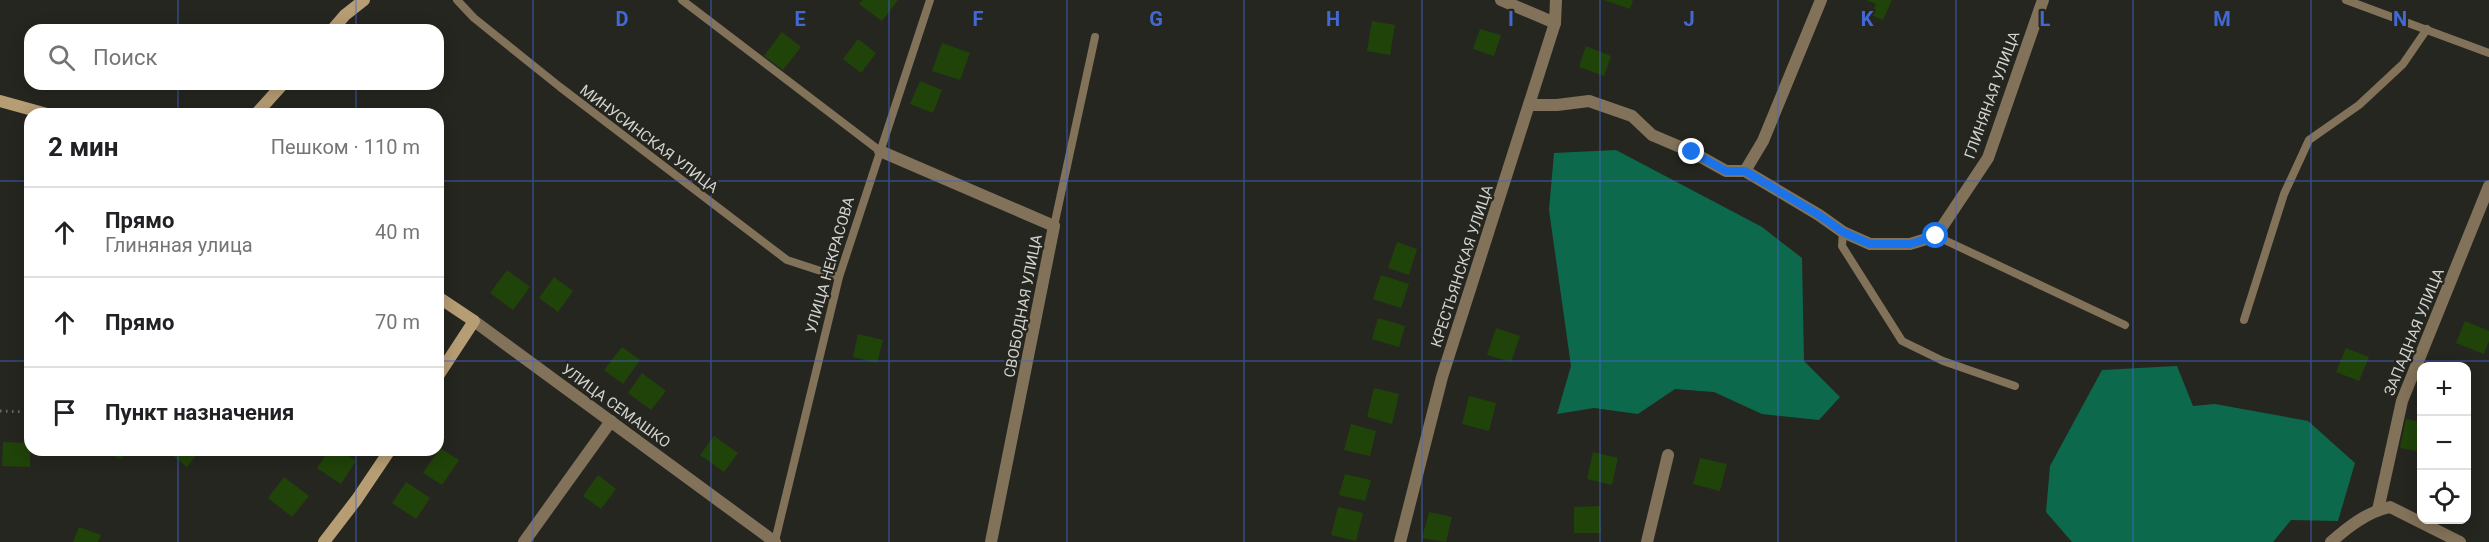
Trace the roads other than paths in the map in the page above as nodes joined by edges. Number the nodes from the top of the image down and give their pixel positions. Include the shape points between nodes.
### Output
1 (364, 0) edge
2 (457, 0) edge
3 (682, 0) edge
4 (930, 0) edge
5 (1501, 0) edge
6 (1556, 0) edge
7 (1821, 0) edge
8 (2043, 0) edge
9 (2346, 0) edge
10 (1555, 23) junction
11 (337, 24) edge
12 (2427, 29) junction
13 (1095, 38) dead end
14 (2489, 53) edge
15 (278, 90) edge
16 (0, 101) edge
17 (1529, 105) junction
18 (25, 108) edge
19 (261, 108) edge
20 (880, 151) junction
21 (1745, 171) junction
22 (2489, 186) edge
23 (1054, 226) junction
24 (1843, 232) junction
25 (1936, 236) junction
26 (839, 277) junction
27 (444, 301) edge
28 (2244, 320) dead end
29 (474, 321) junction
30 (2126, 325) dead end
31 (444, 367) edge
32 (2015, 386) dead end
33 (611, 421) junction
34 (1668, 454) dead end
35 (386, 456) edge
36 (2378, 510) junction
37 (775, 541) edge
38 (324, 542) edge
39 (524, 542) edge
40 (991, 542) edge
41 (1401, 542) edge
42 (1647, 542) edge
43 (2331, 542) edge
44 (2460, 542) edge

1 - 11 street
2 - 26 lane, МИНУСИНСКАЯ УЛИЦА via 560,87 787,260
3 - 20 lane
4 - 20 lane, УЛИЦА НЕКРАСОВА
5 - 10 street
6 - 10 street, КРЕСТЬЯНСКАЯ УЛИЦА
7 - 21 street via 1763,141
8 - 25 street, ГЛИНЯНАЯ УЛИЦА via 1988,158
9 - 12 lane
10 - 17 street, КРЕСТЬЯНСКАЯ УЛИЦА
12 - 14 lane
12 - 28 lane via 2403,64 2360,105 2309,140 2284,194
13 - 23 lane
15 - 19 street
16 - 18 street
17 - 21 street via 1589,101 1632,116 1652,135 1726,171
17 - 41 street, КРЕСТЬЯНСКАЯ УЛИЦА via 1442,377
20 - 23 street, СВОБОДНАЯ УЛИЦА
20 - 26 lane, УЛИЦА НЕКРАСОВА
21 - 24 street
22 - 36 street, ЗАПАДНАЯ УЛИЦА via 2402,401
23 - 40 street, СВОБОДНАЯ УЛИЦА
24 - 25 street via 1870,244 1910,244
24 - 32 lane via 1842,246 1902,341 1943,361
25 - 30 lane
26 - 37 lane, УЛИЦА НЕКРАСОВА
27 - 29 street, УЛИЦА СЕМАШКО
29 - 31 street
29 - 33 street, УЛИЦА СЕМАШКО
33 - 37 street, УЛИЦА СЕМАШКО
33 - 39 street
34 - 42 street
35 - 38 street
36 - 43 street
36 - 44 street via 2390,507

